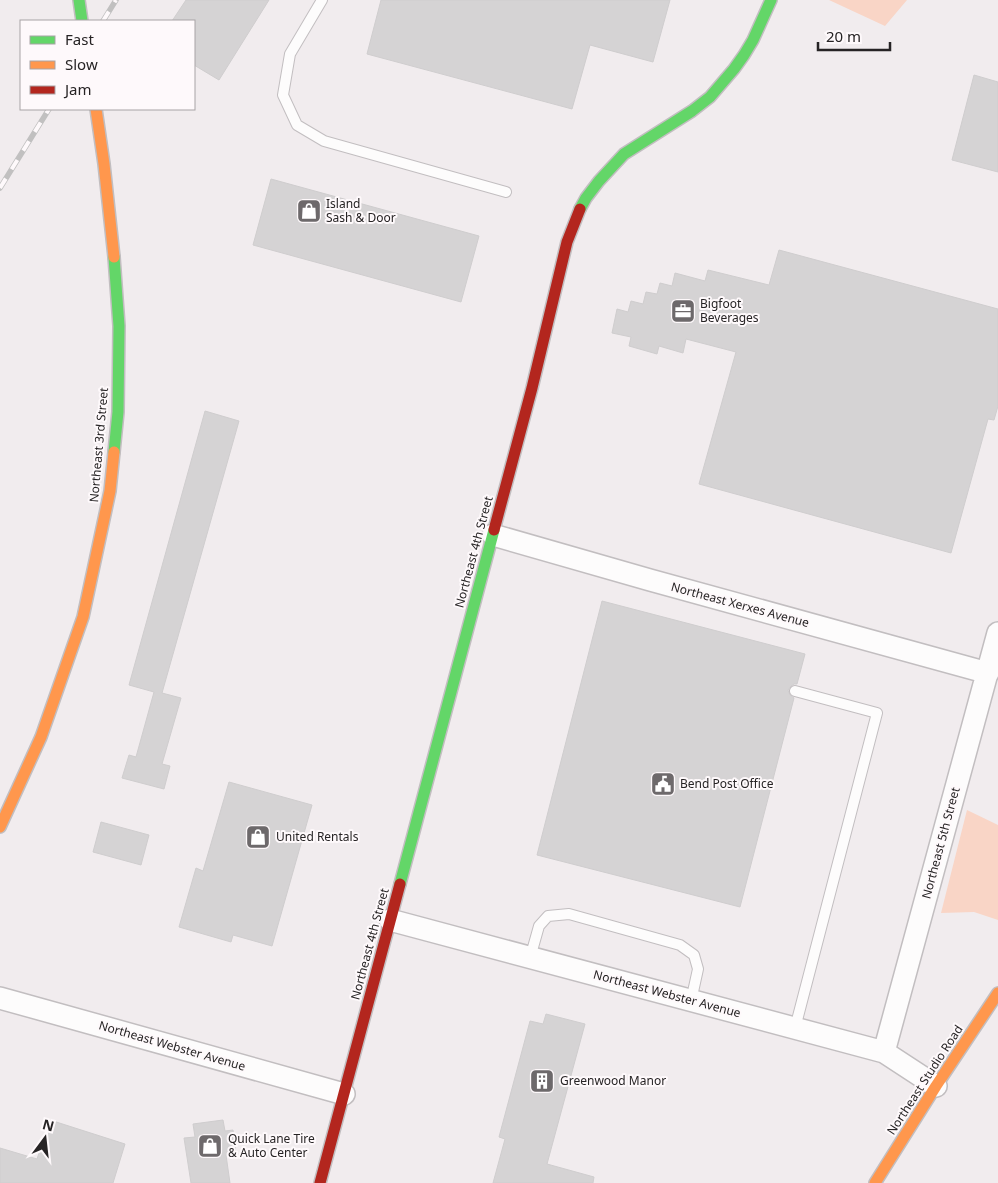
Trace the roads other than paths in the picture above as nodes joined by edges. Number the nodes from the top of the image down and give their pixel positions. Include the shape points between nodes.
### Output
1 (79, 0) edge
2 (322, 0) edge
3 (771, 0) edge
4 (82, 20) edge
5 (96, 110) edge
6 (506, 192) dead end
7 (493, 535) junction
8 (998, 633) edge
9 (988, 673) junction
10 (795, 692) dead end
11 (0, 826) edge
12 (390, 920) junction
13 (530, 958) junction
14 (998, 993) edge
15 (0, 998) edge
16 (691, 1001) junction
17 (794, 1028) junction
18 (884, 1052) junction
19 (936, 1086) junction
20 (344, 1094) junction
21 (320, 1183) edge
22 (875, 1183) edge

1 - 4 street
2 - 6 lane via 290,54 283,95 297,125 324,141
3 - 7 street, Northeast 4th Street via 744,55 710,97 624,154 586,198 568,242
5 - 11 street, Northeast 3rd Street via 113,239 119,326 118,412 110,491 83,617 41,737
7 - 9 street, Northeast Xerxes Avenue
7 - 12 street, Northeast 4th Street
8 - 9 street, Northeast 5th Street
9 - 18 street, Northeast 5th Street
10 - 17 lane via 877,713
12 - 13 street, Northeast Webster Avenue
12 - 20 street, Northeast 4th Street
13 - 16 street, Northeast Webster Avenue
13 - 16 lane via 539,926 548,916 569,914 680,945 694,956 698,969
14 - 19 street, Northeast Studio Road
15 - 20 street, Northeast Webster Avenue
16 - 17 street, Northeast Webster Avenue
17 - 18 street, Northeast Webster Avenue
18 - 19 street, Northeast Webster Avenue
19 - 22 street, Northeast Studio Road
20 - 21 street, Northeast 4th Street

